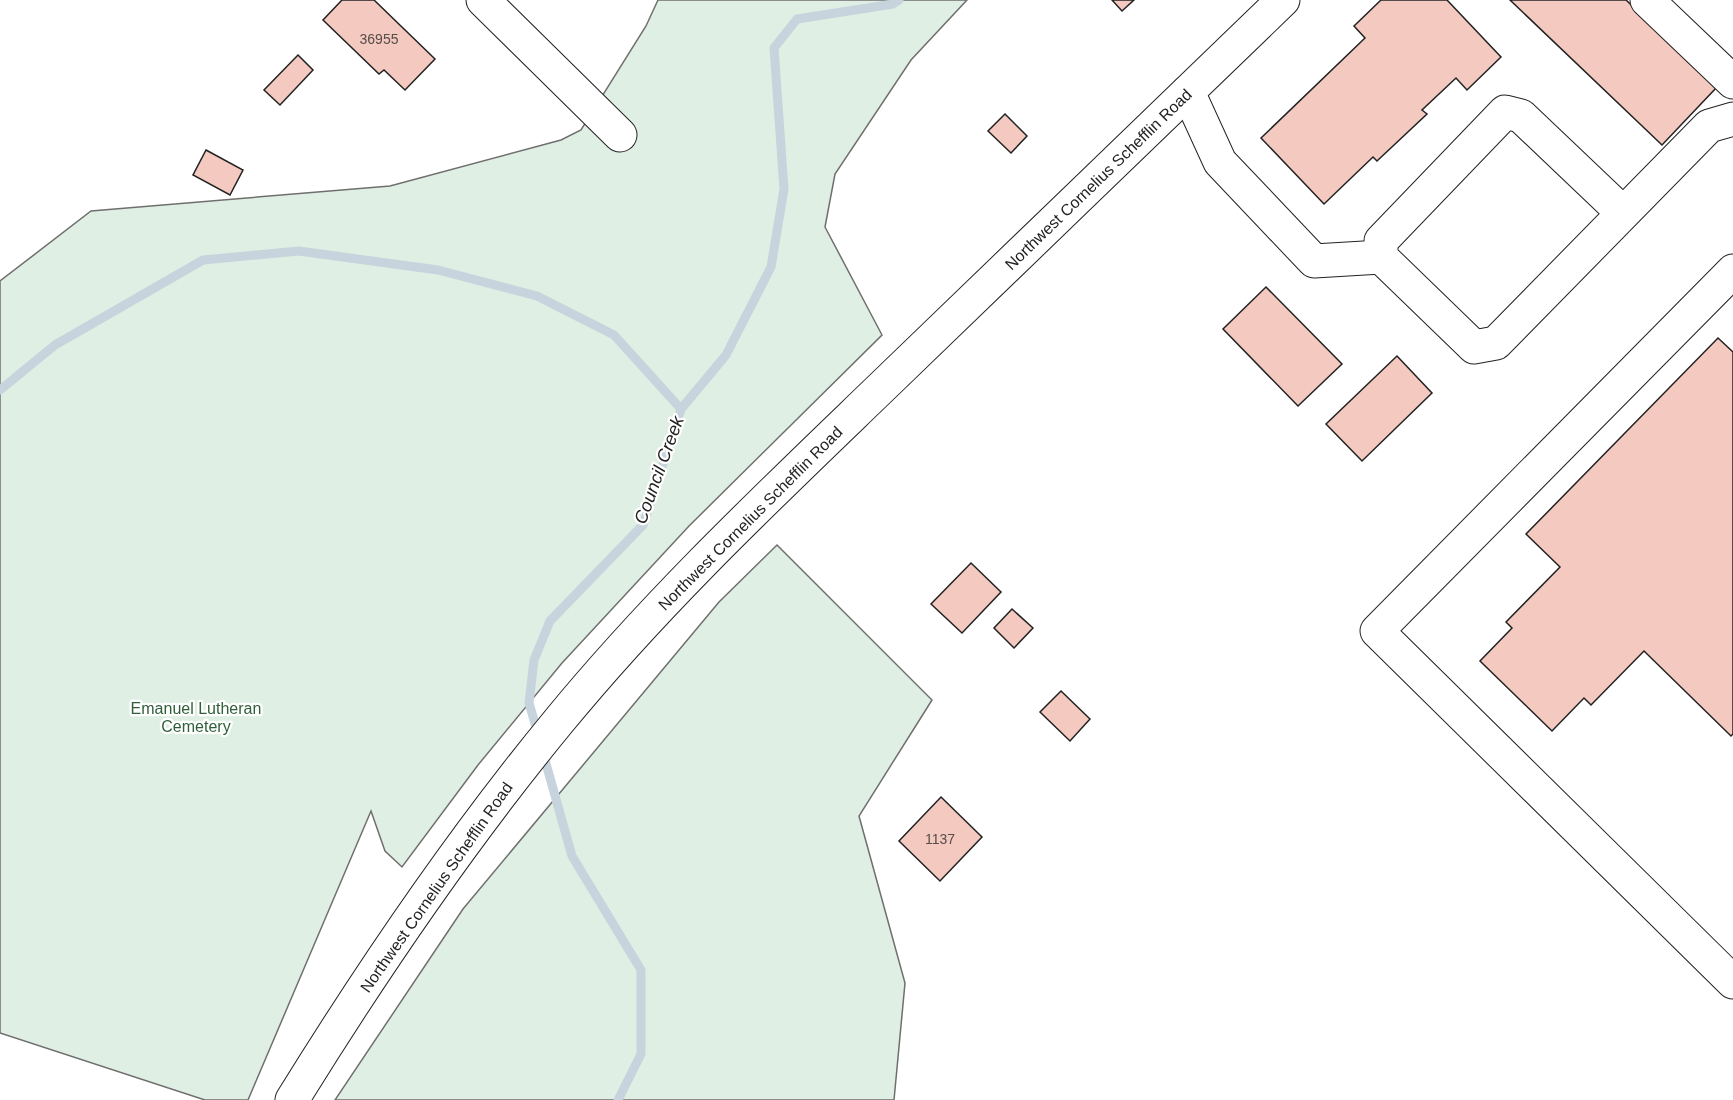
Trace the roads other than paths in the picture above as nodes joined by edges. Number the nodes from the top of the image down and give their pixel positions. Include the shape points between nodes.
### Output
1 (483, 0) edge
2 (1283, 0) edge
3 (1647, 0) edge
4 (1733, 82) edge
5 (1188, 92) junction
6 (1733, 120) edge
7 (620, 135) dead end
8 (1623, 213) junction
9 (1381, 257) junction
10 (1733, 271) edge
11 (1733, 982) edge
12 (292, 1100) edge

1 - 7 main road
2 - 5 main road, Northwest Cornelius Schefflin Road
3 - 4 main road
5 - 9 main road via 1220,162 1314,261
5 - 12 main road, Northwest Cornelius Schefflin Road via 728,536 613,658 481,818 385,954
6 - 8 main road via 1709,126
8 - 9 main road via 1496,343 1474,347
8 - 9 main road via 1521,116 1505,112 1381,241
10 - 11 main road via 1377,631

